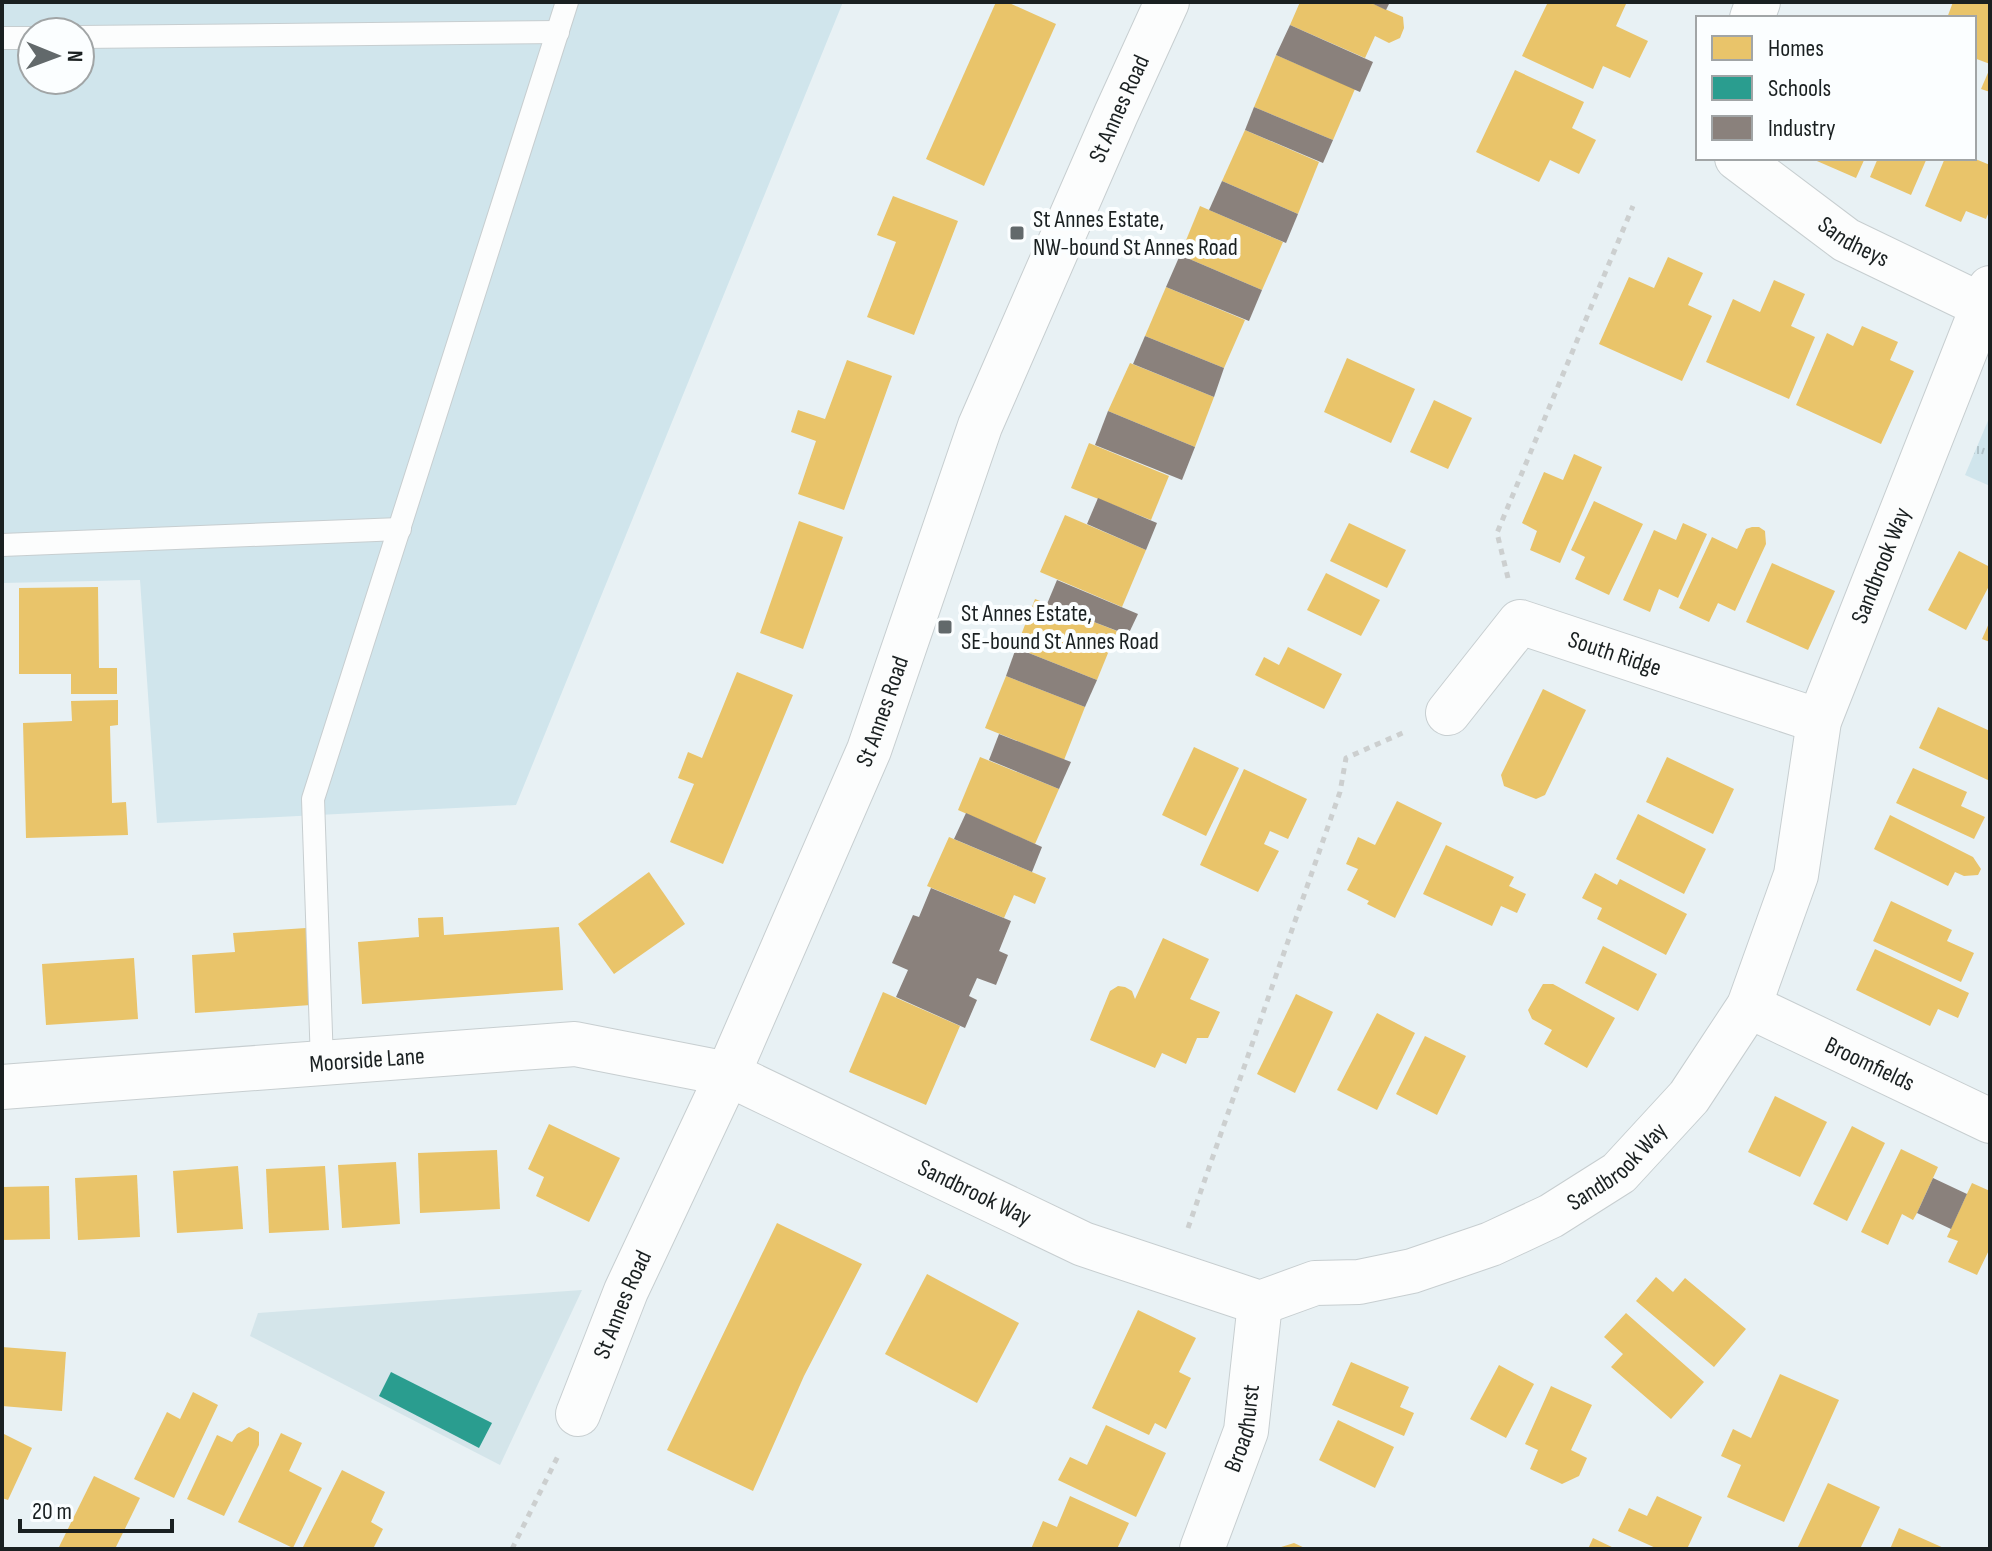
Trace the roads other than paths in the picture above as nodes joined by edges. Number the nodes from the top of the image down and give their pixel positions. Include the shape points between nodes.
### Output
1 (567, 2) edge
2 (1167, 2) edge
3 (558, 32) junction
4 (96, 37) edge
5 (1740, 160) edge
6 (1986, 297) edge
7 (400, 529) junction
8 (2, 545) edge
9 (1448, 713) road end
10 (1819, 721) junction
11 (1749, 1006) junction
12 (322, 1063) junction
13 (728, 1074) junction
14 (2, 1087) edge
15 (1990, 1121) edge
16 (1260, 1303) junction
17 (578, 1414) road end
18 (1202, 1549) edge

1 - 3 lane
2 - 13 street, St Annes Road via 980,426 869,750
3 - 4 lane
3 - 7 lane
5 - 6 street, Sandheys via 1846,240
6 - 10 street, Sandbrook Way
7 - 8 lane
7 - 12 lane via 313,799
9 - 10 street, South Ridge via 1520,622
10 - 11 street, Sandbrook Way via 1796,875
11 - 15 street, Broomfields
11 - 16 street, Sandbrook Way via 1689,1097 1619,1173 1551,1216 1412,1271 1359,1282 1315,1283
12 - 13 street, Moorside Lane via 575,1044
12 - 14 street, Moorside Lane
13 - 16 street, Sandbrook Way via 1083,1244
13 - 17 street, St Annes Road via 626,1291
16 - 18 street, Broadhurst via 1246,1431

